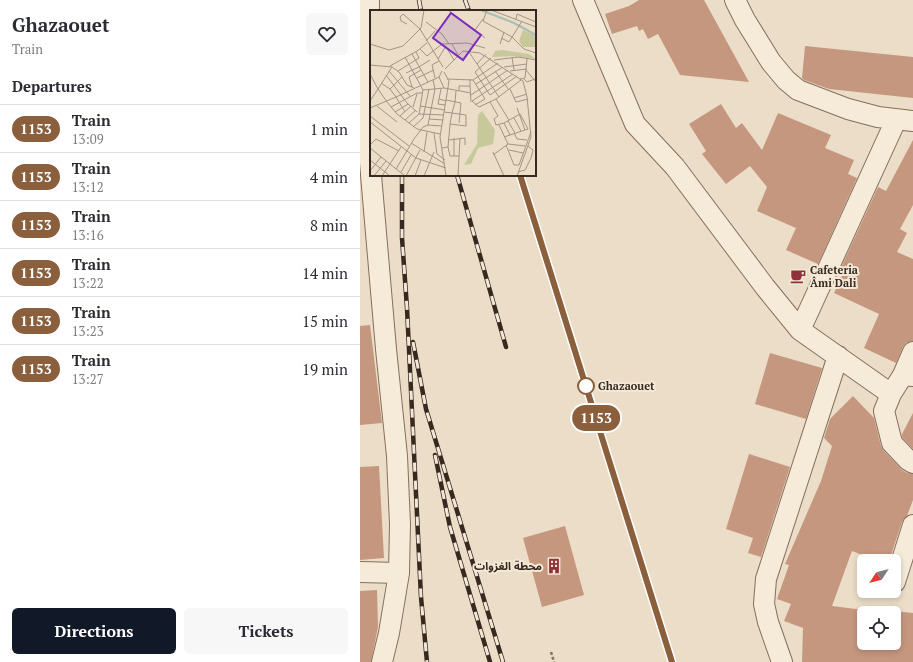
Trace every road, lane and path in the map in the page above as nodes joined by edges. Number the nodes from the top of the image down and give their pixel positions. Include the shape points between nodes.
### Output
1 (369, 0) edge
2 (583, 0) edge
3 (736, 1) edge
4 (904, 120) edge
5 (364, 139) edge
6 (370, 169) edge
7 (371, 176) edge
8 (800, 330) junction
9 (913, 352) edge
10 (838, 356) junction
11 (908, 375) edge
12 (890, 394) junction
13 (913, 462) edge
14 (913, 525) edge
15 (901, 563) edge
16 (360, 572) edge
17 (399, 573) junction
18 (551, 652) dead end
19 (382, 662) edge
20 (554, 662) edge
21 (782, 662) edge

1 - 5 street
2 - 8 street via 635,124 675,167 765,288
3 - 4 street via 771,62 798,90 848,109 878,117
4 - 8 street
5 - 6 street
7 - 17 street via 397,456
8 - 10 street
9 - 11 street
10 - 12 street
10 - 21 street via 766,579 764,604
11 - 12 street
12 - 13 street via 884,411 892,443
14 - 15 street
16 - 17 street
17 - 19 street
18 - 20 path

